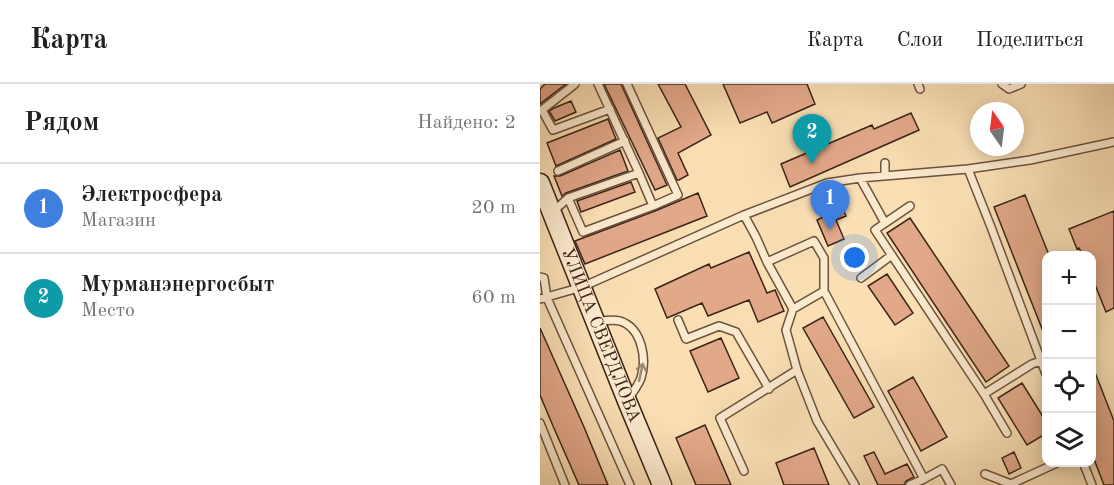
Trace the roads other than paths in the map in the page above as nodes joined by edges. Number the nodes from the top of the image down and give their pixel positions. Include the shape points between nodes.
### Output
1 (575, 84) edge
2 (598, 84) edge
3 (627, 84) edge
4 (1002, 84) edge
5 (1021, 84) edge
6 (610, 109) junction
7 (625, 141) junction
8 (1114, 142) edge
9 (885, 163) dead end
10 (968, 169) junction
11 (558, 171) dead end
12 (639, 173) junction
13 (885, 175) junction
14 (860, 178) junction
15 (540, 183) edge
16 (568, 198) junction
17 (653, 206) junction
18 (910, 206) dead end
19 (552, 210) junction
20 (744, 215) junction
21 (885, 223) junction
22 (892, 255) junction
23 (767, 262) junction
24 (540, 277) edge
25 (861, 278) dead end
26 (582, 287) junction
27 (824, 291) junction
28 (544, 299) edge
29 (793, 309) junction
30 (678, 320) dead end
31 (596, 322) junction
32 (1041, 362) joint
33 (797, 370) junction
34 (769, 389) junction
35 (984, 394) junction
36 (627, 401) junction
37 (540, 423) edge
38 (1007, 433) dead end
39 (1048, 467) edge
40 (1085, 467) edge
41 (744, 471) dead end
42 (985, 474) dead end
43 (924, 479) junction
44 (1012, 484) edge
45 (565, 485) edge
46 (630, 485) edge
47 (662, 485) edge
48 (855, 485) edge
49 (910, 485) edge
50 (951, 485) edge
51 (1092, 485) edge

1 - 6 lane via 542,110 553,130
2 - 6 lane
3 - 17 lane via 678,195
4 - 5 lane via 1009,89
6 - 7 lane
7 - 11 lane
7 - 12 lane
8 - 10 lane
9 - 13 lane
10 - 13 lane
10 - 32 lane
12 - 16 lane
12 - 17 lane
13 - 14 lane
14 - 20 lane via 827,183
14 - 21 lane
15 - 19 street, УЛИЦА СВЕРДЛОВА
16 - 17 lane via 583,232
16 - 19 lane
18 - 21 lane
19 - 26 street, УЛИЦА СВЕРДЛОВА
20 - 23 lane
20 - 26 lane
21 - 22 lane via 875,230
22 - 25 lane
22 - 35 lane
23 - 27 lane via 814,241 824,258
23 - 29 lane
24 - 28 lane via 544,278
26 - 28 lane
26 - 31 street, УЛИЦА СВЕРДЛОВА
27 - 29 lane
27 - 43 lane
28 - 46 lane
29 - 33 lane via 786,330
30 - 34 lane via 686,339 719,326 736,332
31 - 36 street, УЛИЦА СВЕРДЛОВА
36 -> 31 lane via 643,369 639,340 620,321
32 - 35 lane
33 - 34 lane
33 - 48 lane via 817,421
34 - 41 lane via 720,418
35 - 38 lane
36 - 47 street, УЛИЦА СВЕРДЛОВА
37 - 45 lane
39 - 44 lane
40 - 51 lane
42 - 44 lane
43 - 49 lane
43 - 50 lane via 942,469

